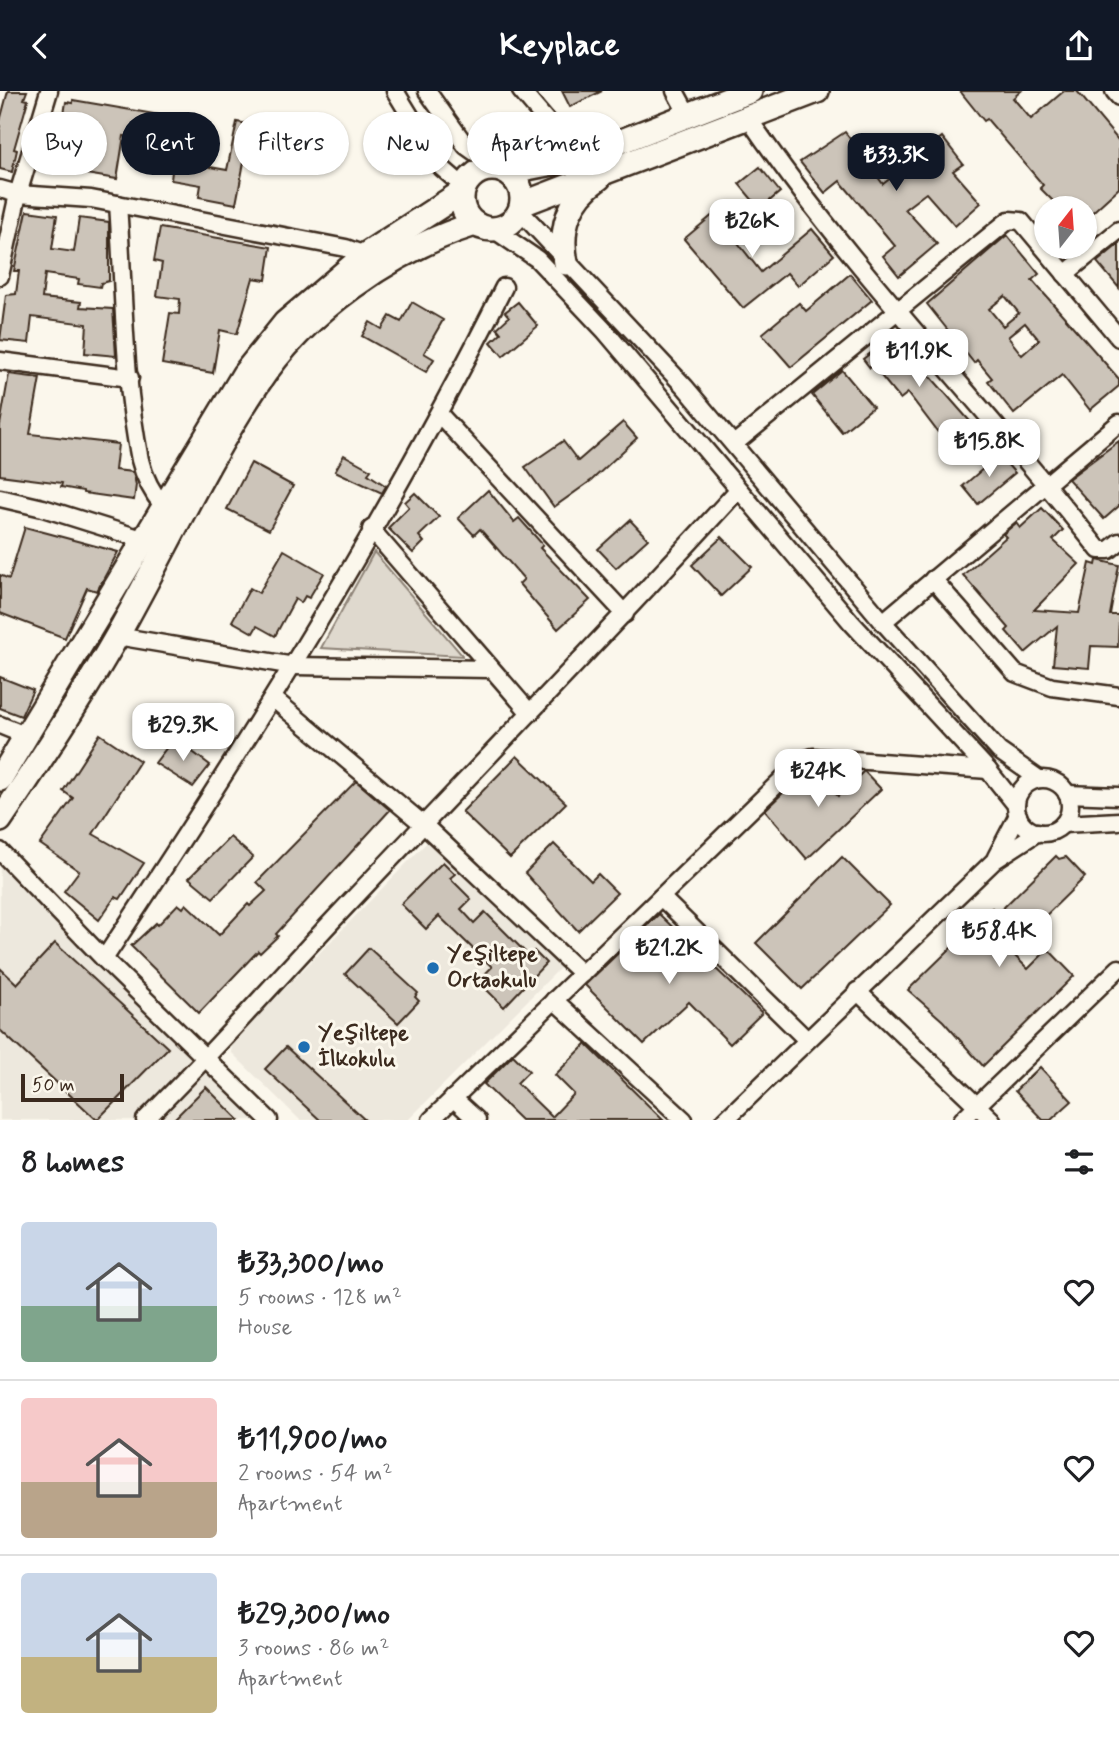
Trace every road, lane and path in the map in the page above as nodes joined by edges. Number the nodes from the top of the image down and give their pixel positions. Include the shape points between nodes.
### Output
1 (49, 91) edge
2 (395, 91) edge
3 (427, 91) edge
4 (521, 91) edge
5 (675, 91) edge
6 (750, 91) edge
7 (817, 91) edge
8 (1114, 91) edge
9 (1119, 97) edge
10 (539, 112) edge
11 (688, 115) junction
12 (749, 119) junction
13 (624, 140) edge
14 (467, 147) edge
15 (624, 165) edge
16 (476, 175) edge
17 (507, 175) edge
18 (599, 175) edge
19 (605, 175) edge
20 (0, 189) edge
21 (463, 190) junction
22 (18, 194) junction
23 (118, 204) junction
24 (521, 207) junction
25 (484, 227) junction
26 (1119, 230) edge
27 (365, 255) junction
28 (566, 263) junction
29 (1065, 274) junction
30 (0, 276) edge
31 (504, 287) dead end
32 (898, 311) junction
33 (1119, 338) edge
34 (0, 361) edge
35 (130, 378) junction
36 (440, 415) junction
37 (1119, 423) edge
38 (734, 444) junction
39 (1047, 484) junction
40 (738, 490) junction
41 (0, 498) edge
42 (164, 506) junction
43 (371, 530) junction
44 (145, 540) junction
45 (1119, 542) edge
46 (933, 579) junction
47 (625, 614) junction
48 (883, 622) junction
49 (117, 636) junction
50 (294, 666) junction
51 (490, 669) junction
52 (1119, 696) edge
53 (274, 699) junction
54 (530, 713) junction
55 (0, 725) edge
56 (27, 736) junction
57 (988, 770) junction
58 (0, 779) edge
59 (1039, 779) junction
60 (1067, 794) junction
61 (1119, 796) edge
62 (1017, 810) junction
63 (0, 820) edge
64 (1119, 821) edge
65 (1063, 824) junction
66 (424, 825) junction
67 (1038, 832) junction
68 (0, 851) edge
69 (995, 860) junction
70 (661, 897) junction
71 (104, 959) junction
72 (1119, 968) edge
73 (582, 974) junction
74 (857, 991) junction
75 (554, 1000) junction
76 (807, 1040) junction
77 (207, 1060) junction
78 (453, 1098) junction
79 (977, 1106) junction
80 (145, 1120) edge
81 (269, 1120) edge
82 (431, 1120) edge
83 (477, 1120) edge
84 (684, 1120) edge
85 (725, 1120) edge
86 (962, 1120) edge
87 (992, 1120) edge

1 - 22 street
2 - 21 street via 442,168
3 - 14 street
4 - 10 street
5 - 11 street
6 - 11 main road
7 - 12 main road
8 - 9 street
11 - 13 main road
12 - 15 main road
12 - 32 street via 783,169
16 - 21 main road
17 - 24 main road via 520,187
18 - 24 main road
19 - 28 main road via 569,211 563,237
20 - 22 street
21 - 25 main road via 464,210
21 - 27 main road
22 - 23 street
22 - 30 street
23 - 27 street
23 - 35 street
24 - 25 main road via 511,223
24 - 28 street
25 - 40 street via 537,258
25 - 49 main road via 400,255 349,288 302,331 258,383
26 - 29 street
27 - 42 main road via 285,323 244,374
28 - 38 street
29 - 32 street via 1021,221 1010,220
29 - 33 street
31 - 36 street
32 - 38 street
32 - 39 street
34 - 35 street
35 - 42 street via 140,462 154,495
36 - 43 street
36 - 47 street
37 - 39 street
38 - 48 street
39 - 45 street via 1099,550 1109,550
39 - 46 street
40 - 47 street
40 - 57 street via 851,622
41 - 44 street
42 - 44 main road
43 - 50 street
43 - 51 street
44 - 56 main road
46 - 48 street
46 - 52 street via 1014,673 1052,687
47 - 54 street
48 - 59 street via 999,751
49 - 50 street
49 - 63 main road
50 - 51 street
50 - 53 street
51 - 54 street
53 - 66 street
53 - 71 street
54 - 66 street
55 - 56 street
56 - 58 main road
57 - 62 street
57 - 70 street via 813,757 801,761
59 - 60 street via 1059,784
59 - 62 street via 1021,790
60 - 61 street
60 - 65 street via 1070,807
62 - 67 street via 1022,823
62 - 69 street
64 - 65 street
65 - 67 street
66 - 73 street
66 - 77 street
67 - 69 street
68 - 71 street
69 - 74 street
70 - 73 street
70 - 76 street
71 - 77 street
72 - 79 street
73 - 75 street
74 - 76 street
74 - 79 street
75 - 78 street
75 - 84 street
76 - 85 street
77 - 80 street
77 - 81 street
78 - 82 street
78 - 83 street
79 - 86 street
79 - 87 street

